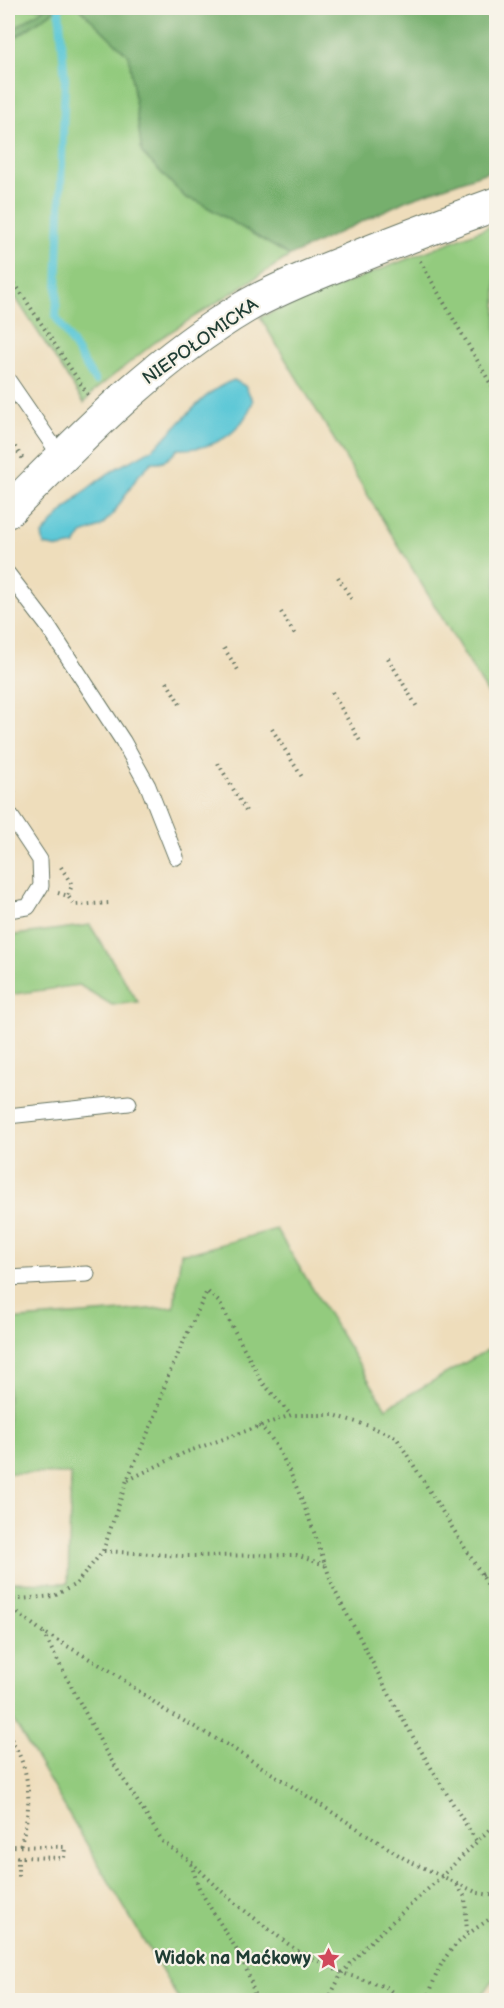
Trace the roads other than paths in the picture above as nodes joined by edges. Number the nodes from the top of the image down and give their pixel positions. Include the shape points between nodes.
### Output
1 (496, 204) edge
2 (8, 380) edge
3 (61, 457) junction
4 (8, 511) edge
5 (8, 574) edge
6 (8, 812) edge
7 (176, 857) dead end
8 (8, 910) edge
9 (129, 1103) dead end
10 (8, 1116) edge
11 (87, 1274) dead end
12 (8, 1278) edge

1 - 3 main road, NIEPOŁOMICKA via 280,288 245,308 135,386
2 - 3 lane
3 - 4 main road, NIEPOŁOMICKA
5 - 7 lane via 47,625 123,741 148,786
6 - 8 lane via 40,861 41,886 28,907
9 - 10 lane
11 - 12 lane

